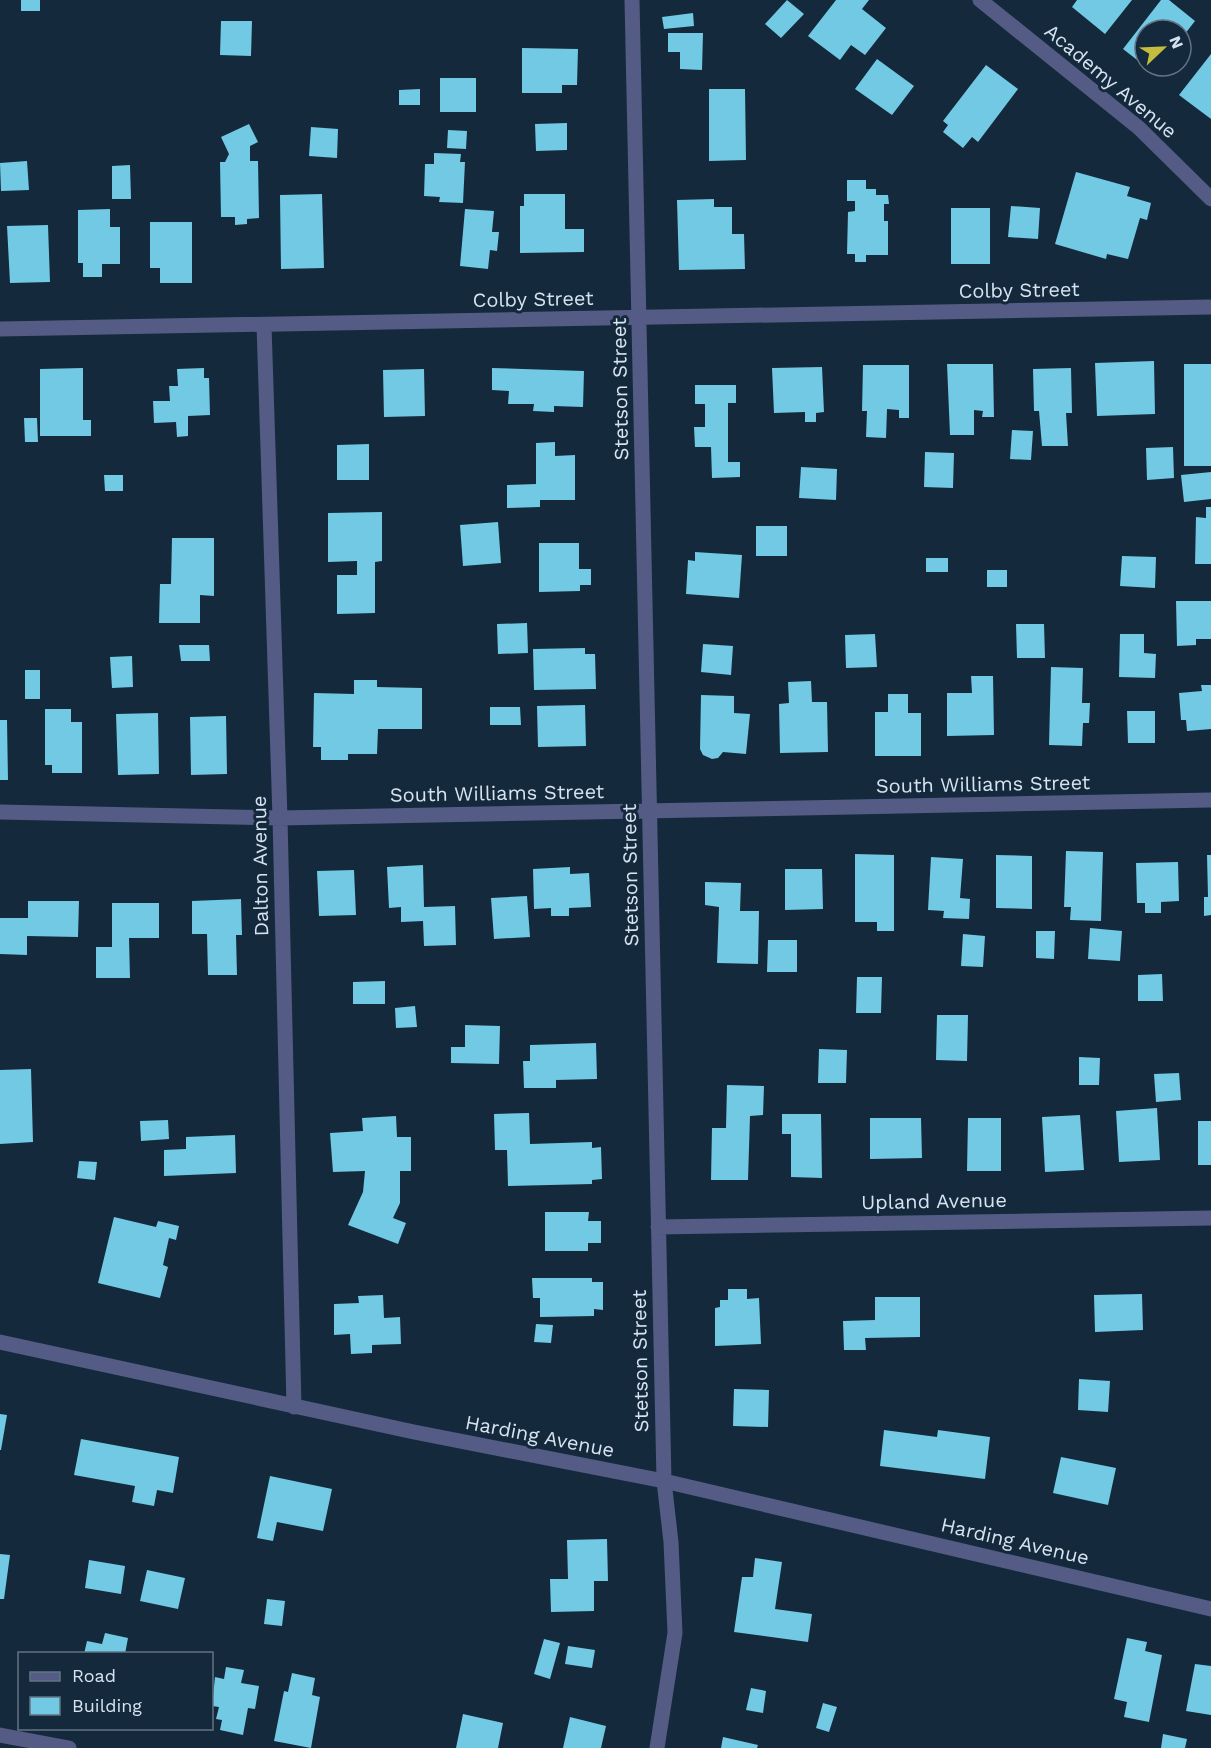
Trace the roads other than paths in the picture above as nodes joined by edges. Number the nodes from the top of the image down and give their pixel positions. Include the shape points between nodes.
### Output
1 (632, 0) edge
2 (980, 0) edge
3 (1211, 199) edge
4 (1211, 307) edge
5 (639, 318) junction
6 (264, 325) junction
7 (0, 329) edge
8 (1211, 800) edge
9 (649, 811) junction
10 (0, 812) edge
11 (280, 818) junction
12 (1211, 1218) edge
13 (658, 1227) junction
14 (0, 1342) edge
15 (294, 1407) junction
16 (663, 1481) junction
17 (1211, 1609) edge
18 (0, 1735) edge
19 (69, 1748) edge
20 (657, 1748) edge

1 - 5 street, Stetson Street
2 - 3 street, Academy Avenue via 1139,128
4 - 5 street, Colby Street
5 - 6 street, Colby Street
5 - 9 street, Stetson Street
6 - 7 street, Colby Street
6 - 11 street, Dalton Avenue
8 - 9 street, South Williams Street
9 - 11 street, South Williams Street
9 - 13 street, Stetson Street
10 - 11 street, South Williams Street
11 - 15 street, Dalton Avenue
12 - 13 street, Upland Avenue
13 - 16 street, Stetson Street
14 - 15 street, Harding Avenue
15 - 16 street, Harding Avenue
16 - 17 street, Harding Avenue
16 - 20 street, Stetson Street via 671,1542 675,1633
18 - 19 street

